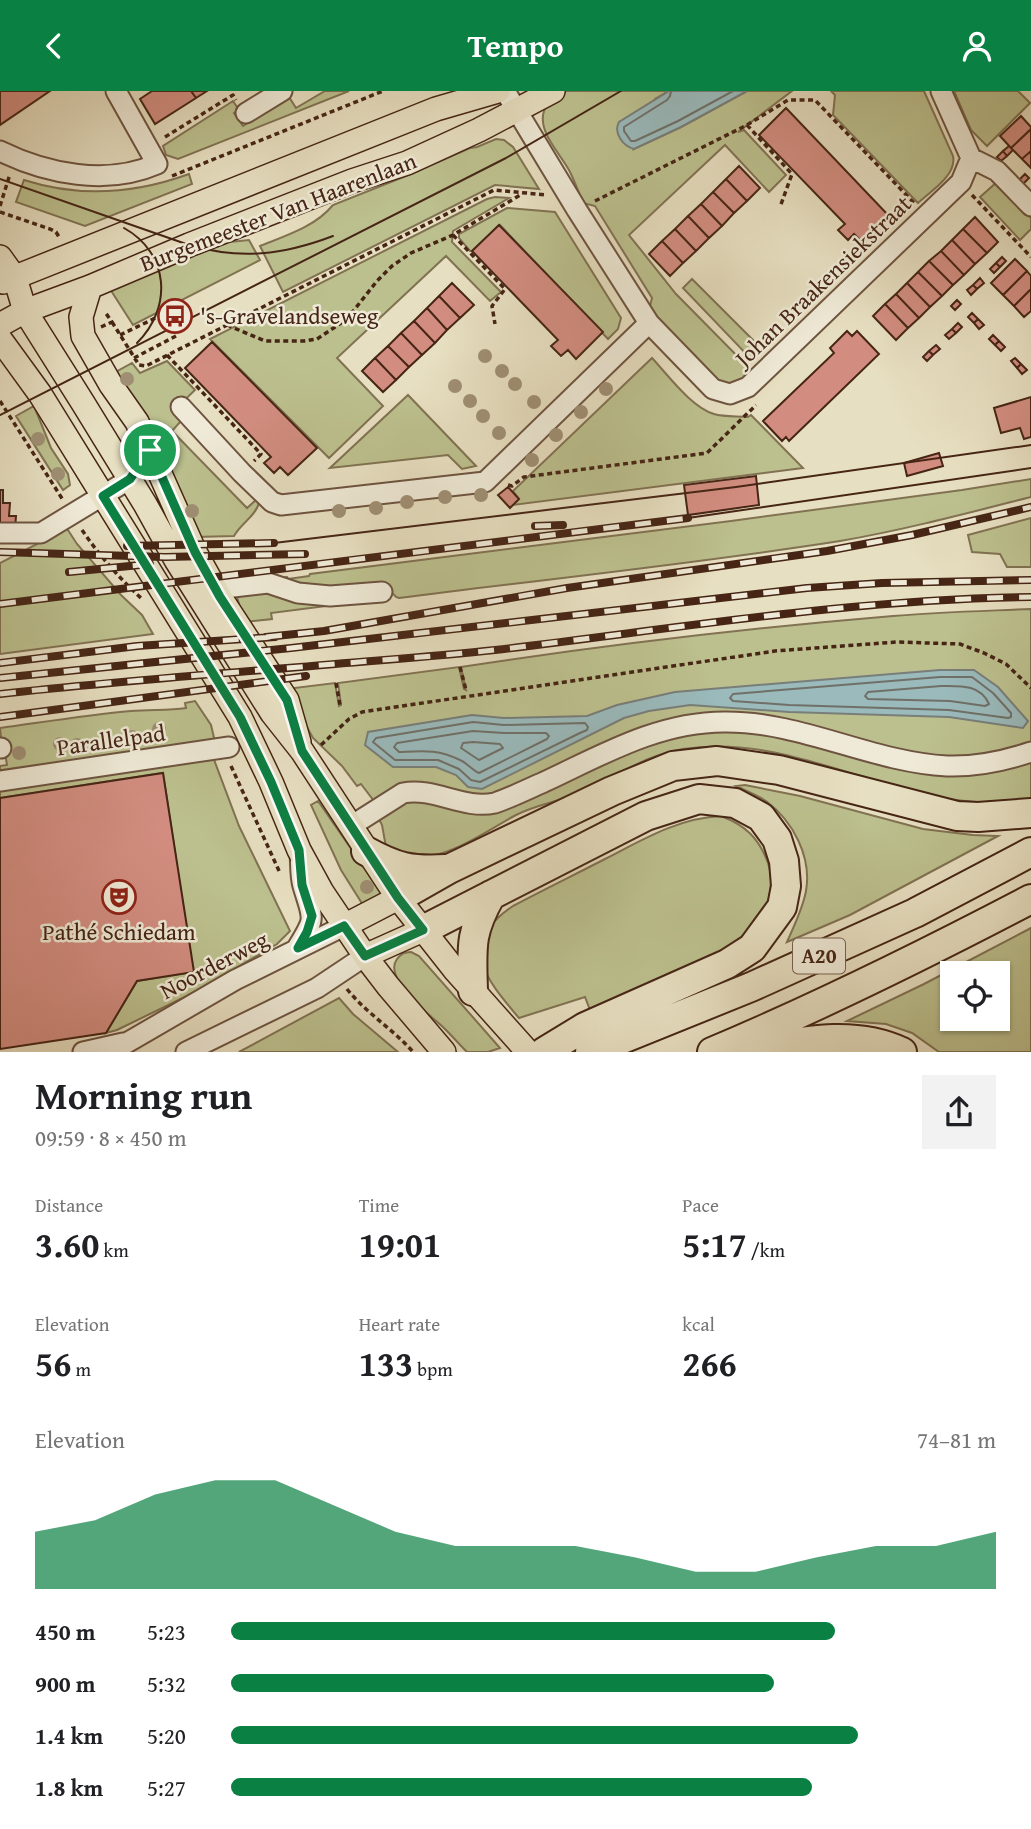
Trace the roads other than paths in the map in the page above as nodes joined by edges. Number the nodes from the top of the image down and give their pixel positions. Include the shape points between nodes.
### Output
1 (116, 91) edge
2 (282, 91) edge
3 (498, 91) edge
4 (553, 91) edge
5 (941, 91) edge
6 (512, 101) edge
7 (246, 113) road end
8 (0, 151) edge
9 (971, 158) junction
10 (1031, 206) edge
11 (0, 257) edge
12 (8, 281) edge
13 (90, 287) junction
14 (25, 311) junction
15 (649, 323) junction
16 (0, 325) edge
17 (0, 339) edge
18 (181, 408) dead end
19 (150, 450) junction
20 (130, 479) junction
21 (103, 496) junction
22 (0, 533) edge
23 (216, 589) junction
24 (382, 592) dead end
25 (229, 747) dead end
26 (1031, 752) edge
27 (304, 755) junction
28 (0, 781) edge
29 (1031, 813) edge
30 (351, 827) junction
31 (299, 850) junction
32 (366, 851) junction
33 (1031, 852) edge
34 (449, 869) junction
35 (491, 895) junction
36 (398, 898) junction
37 (1031, 899) edge
38 (344, 926) junction
39 (423, 930) junction
40 (298, 948) junction
41 (365, 956) junction
42 (473, 991) junction
43 (592, 1042) edge
44 (117, 1048) edge
45 (83, 1052) edge
46 (186, 1052) edge
47 (444, 1052) edge
48 (528, 1052) edge
49 (544, 1052) edge
50 (712, 1052) edge
51 (742, 1052) edge
52 (902, 1052) edge

1 - 8 street via 157,163 117,175 76,174
2 - 7 street
3 - 12 main road, Burgemeester Van Haarenlaan via 436,109
4 - 6 main road, Burgemeester Van Haarenlaan
5 - 9 street
6 - 13 main road, Burgemeester Van Haarenlaan via 407,163
6 - 15 street, Johan Braakensiekstraat
9 - 10 street via 997,171
9 - 15 street, Johan Braakensiekstraat via 961,182 748,387 730,394 713,389
11 - 12 main road
12 - 14 main road
13 - 14 main road, Burgemeester Van Haarenlaan
13 - 19 main road via 81,317 83,336
14 - 16 main road, Burgemeester Van Haarenlaan
14 - 20 main road
15 - 18 street via 485,482 281,505 242,473
17 - 21 main road
19 - 20 street
19 - 23 main road
20 - 21 street
20 - 27 main road via 176,561 272,713
21 - 22 street via 41,533
21 - 31 main road via 240,717
23 - 24 street via 268,583 298,593 330,596
23 - 27 main road via 287,700
25 - 28 street, Parallelpad
26 - 30 street via 970,765 933,765 777,726 700,723 624,744 495,803 469,804 413,791
27 - 30 main road
29 - 34 highway via 957,816 779,770 717,761 673,766
30 - 32 main road
31 - 38 main road
31 - 40 street via 302,885 312,916
32 - 34 highway via 406,869
32 - 36 main road
33 - 43 highway, A20 via 903,919 751,987
34 - 36 highway
35 - 39 highway, A20
35 - 42 highway via 473,936
35 - 43 highway, A20 via 646,816 699,799 735,803 761,817 777,839 785,861 782,907 752,948
36 - 38 main road
36 - 39 main road
37 - 50 highway, A20 via 925,954
38 - 40 street, Noorderweg
38 - 41 main road
39 - 41 main road
39 - 42 main road
40 - 44 street, Noorderweg
41 - 46 street via 317,988
41 - 47 main road
42 - 48 main road
43 - 49 highway, A20
44 - 45 street, Noorderweg
51 - 52 highway via 832,1038 863,1039

